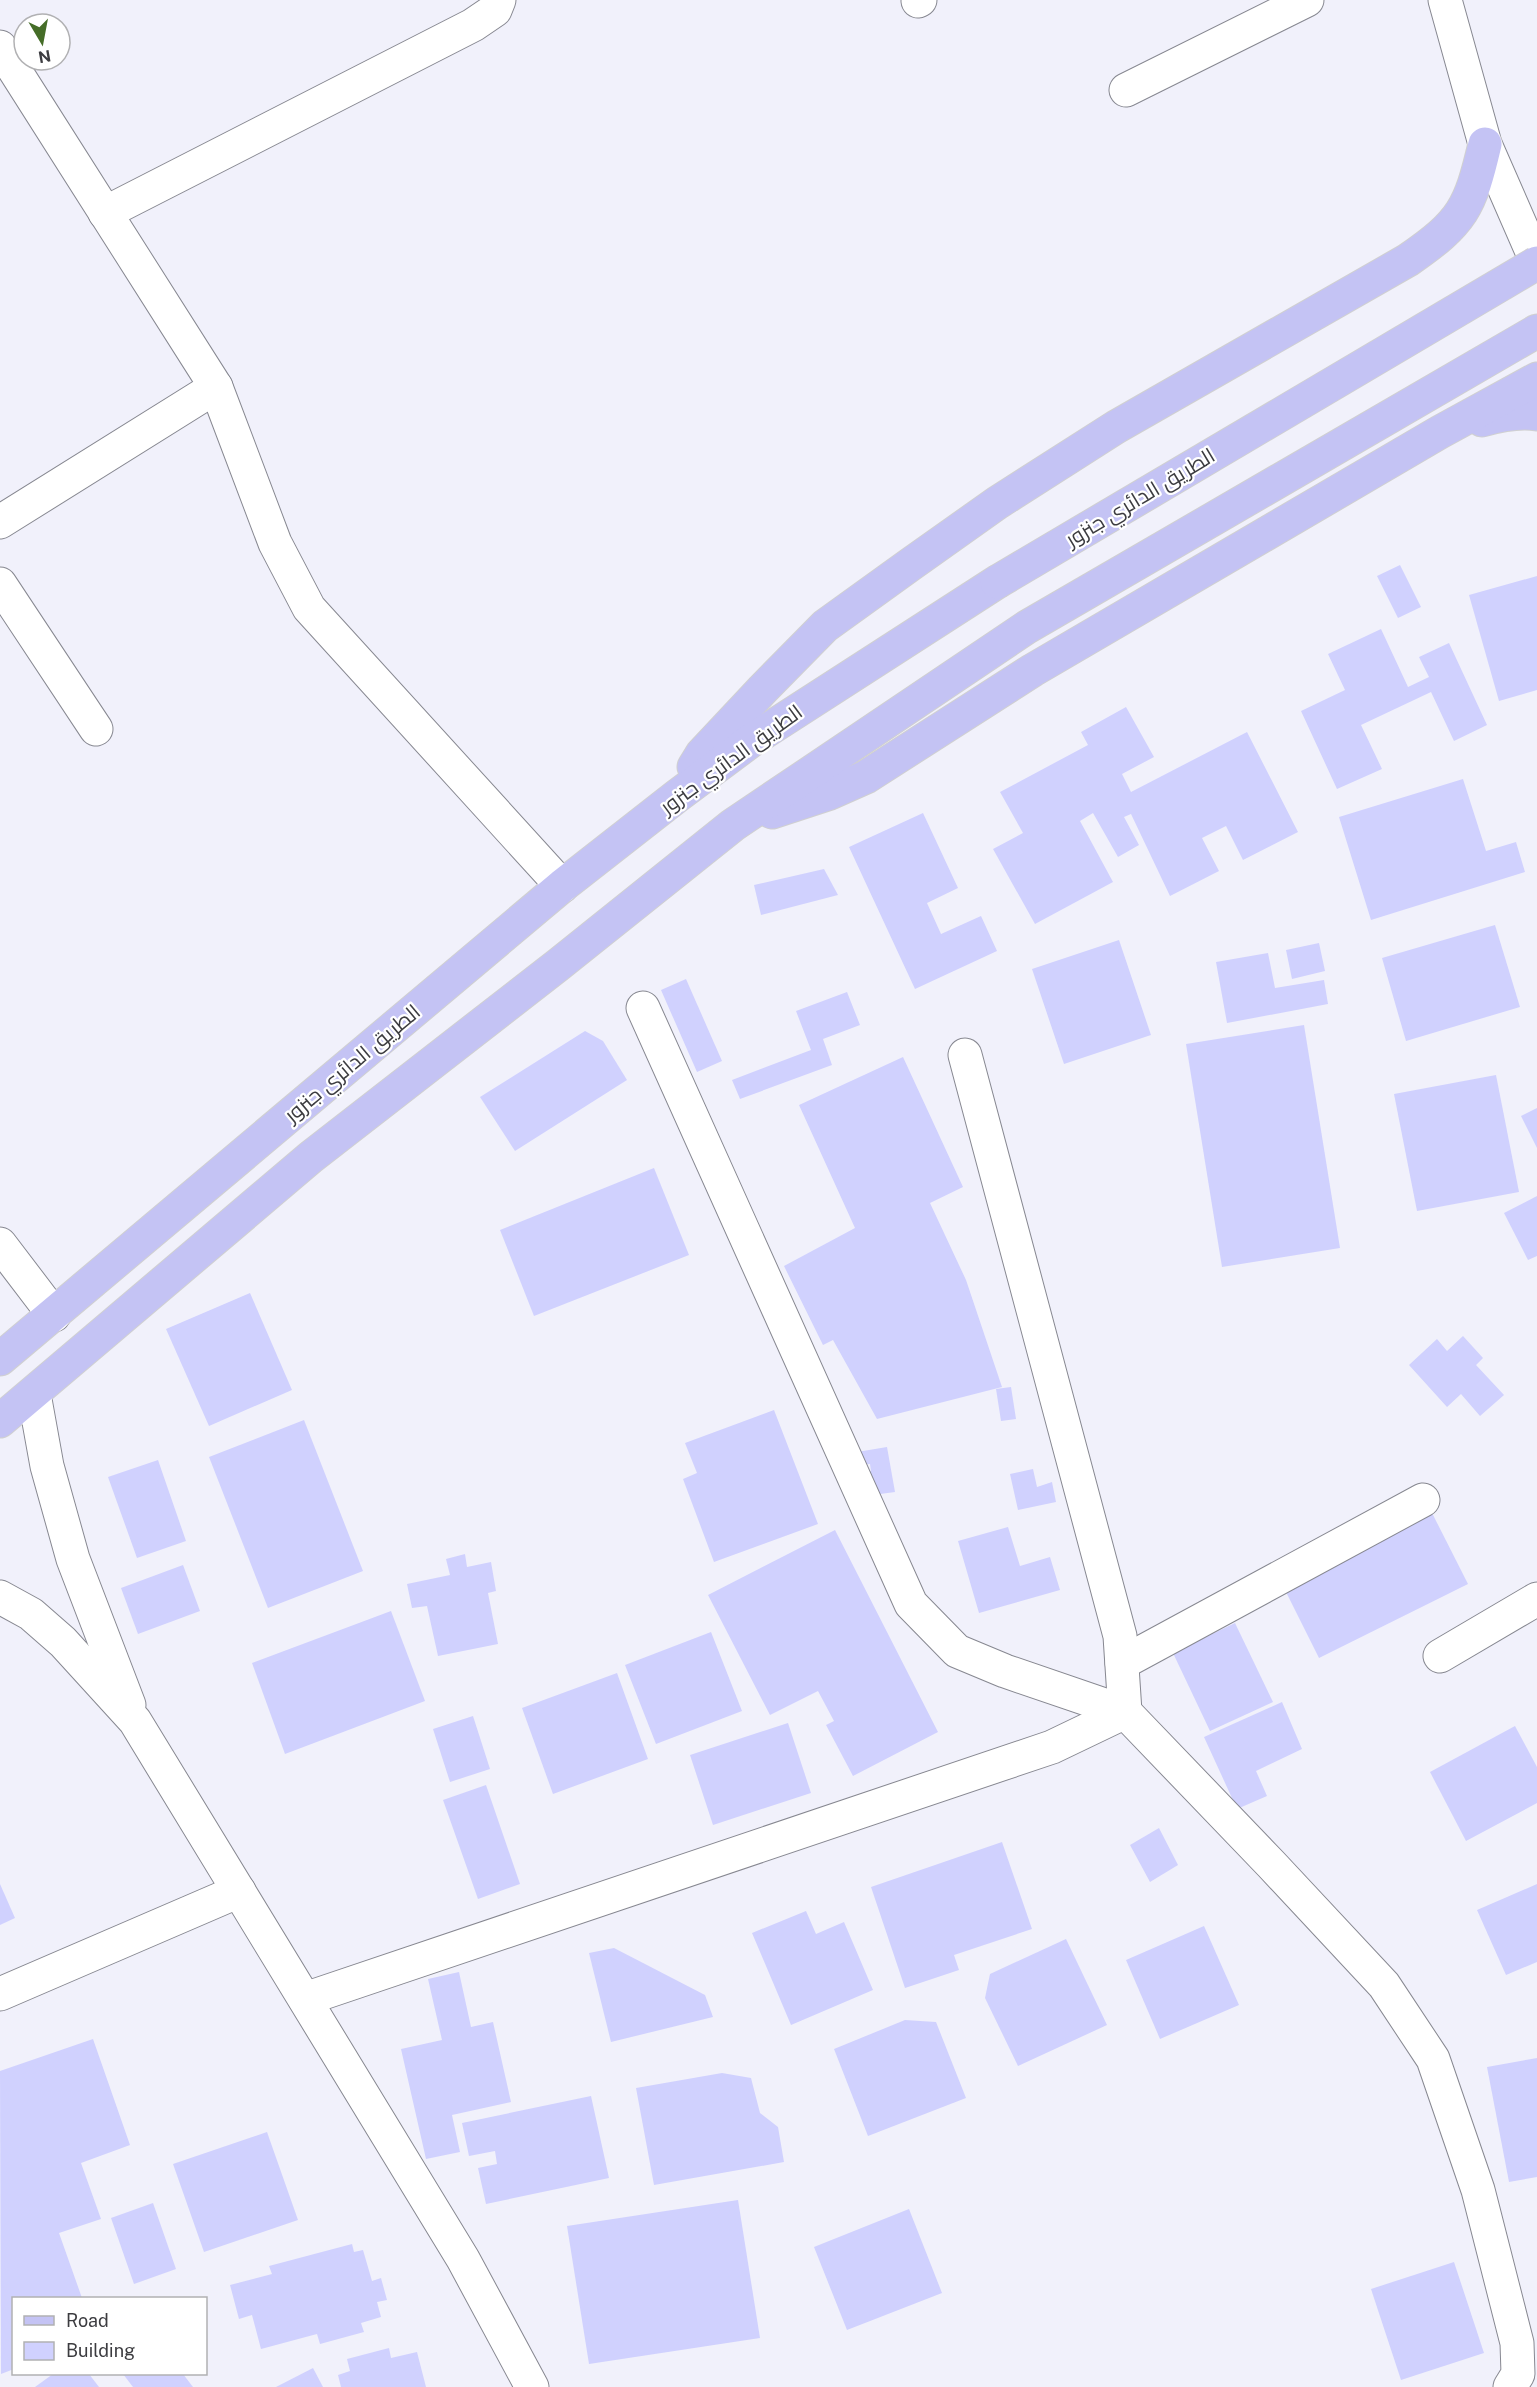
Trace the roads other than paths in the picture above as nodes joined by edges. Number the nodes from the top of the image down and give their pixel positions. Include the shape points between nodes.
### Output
1 (499, 0) edge
2 (1307, 0) edge
3 (1445, 0) edge
4 (0, 47) edge
5 (1126, 90) dead end
6 (1485, 144) junction
7 (105, 213) junction
8 (1537, 263) edge
9 (1537, 331) edge
10 (1537, 379) edge
11 (216, 387) junction
12 (1537, 414) edge
13 (1440, 432) junction
14 (0, 522) edge
15 (0, 584) edge
16 (96, 729) dead end
17 (677, 796) junction
18 (733, 825) junction
19 (562, 886) junction
20 (643, 1008) dead end
21 (965, 1055) dead end
22 (0, 1244) edge
23 (54, 1315) junction
24 (0, 1359) edge
25 (34, 1394) junction
26 (0, 1421) edge
27 (1423, 1500) dead end
28 (0, 1597) edge
29 (1537, 1599) edge
30 (1440, 1656) dead end
31 (1122, 1663) junction
32 (1125, 1712) junction
33 (135, 1721) junction
34 (239, 1891) junction
35 (0, 1994) edge
36 (305, 1999) junction
37 (532, 2387) edge
38 (1510, 2387) edge

1 - 7 street via 495,10 473,25
2 - 5 street
3 - 6 street
4 - 7 street
6 - 8 street
6 - 17 main road via 1474,189 1460,216 1437,240 1116,426 997,503 844,612 825,626 702,754
7 - 11 street
8 - 17 main road, الطريق الدائري جنزور, bridge via 997,582 752,740
9 - 18 main road via 1027,627
10 - 13 main road
11 - 14 street
11 - 19 street via 275,543 309,608
12 - 13 main road via 1502,414
13 - 18 main road via 1033,670 866,777
15 - 16 street
17 - 19 main road, الطريق الدائري جنزور
18 - 25 main road via 311,1157
19 - 23 main road, الطريق الدائري جنزور
20 - 32 street via 911,1604 957,1652
21 - 31 street via 1120,1636
22 - 23 street
23 - 24 main road, الطريق الدائري جنزور
25 - 26 main road
25 - 33 street via 73,1559
27 - 31 street
28 - 33 street via 31,1614 63,1641
29 - 30 street
31 - 32 street
32 - 36 street via 1052,1747
32 - 38 street via 1384,1985 1433,2059 1478,2190 1517,2343 1518,2374
33 - 34 street
34 - 35 street
34 - 36 street
36 - 37 street via 463,2259

